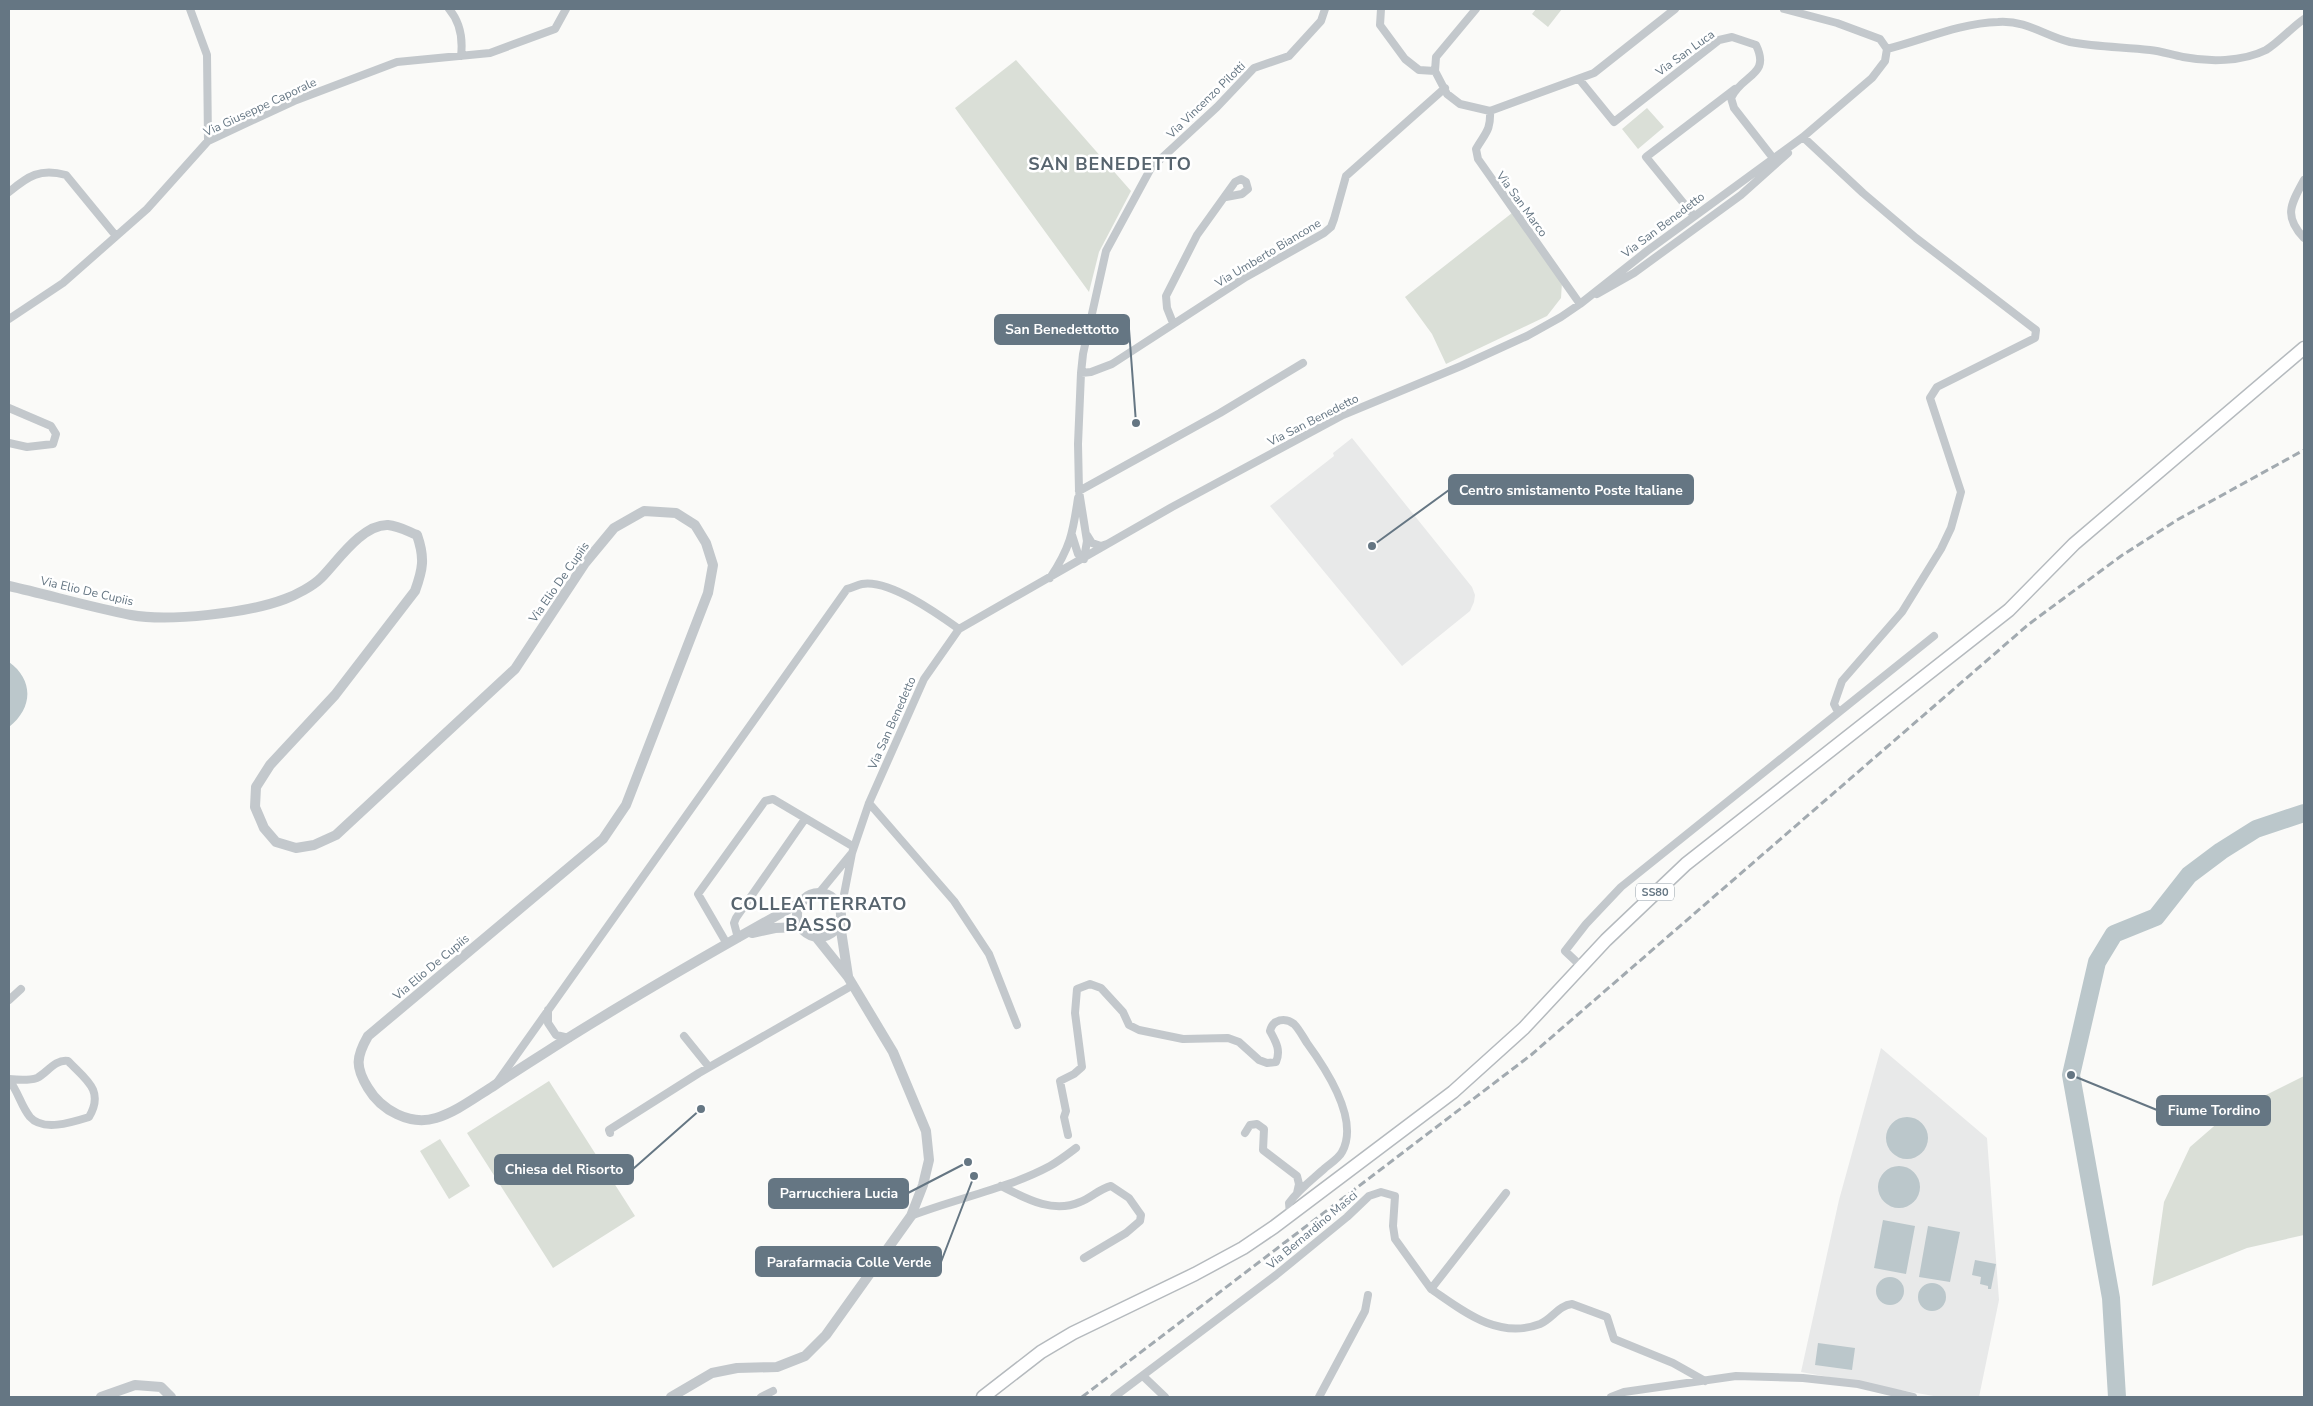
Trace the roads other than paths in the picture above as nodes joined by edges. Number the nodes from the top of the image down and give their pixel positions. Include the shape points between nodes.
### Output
1 (190, 9) edge
2 (449, 9) edge
3 (566, 9) edge
4 (1325, 9) edge
5 (1381, 9) edge
6 (1476, 9) edge
7 (1675, 9) edge
8 (1784, 9) edge
9 (1797, 9) edge
10 (1806, 15) junction
11 (2304, 19) edge
12 (1887, 49) junction
13 (461, 56) junction
14 (1436, 71) junction
15 (1578, 79) junction
16 (1445, 88) junction
17 (1735, 88) junction
18 (1490, 111) junction
19 (1803, 137) junction
20 (208, 141) junction
21 (1773, 158) junction
22 (2304, 180) edge
23 (9, 192) edge
24 (1226, 197) dead end
25 (1694, 216) junction
26 (116, 236) junction
27 (2304, 238) edge
28 (1580, 304) junction
29 (9, 319) edge
30 (1173, 323) junction
31 (2304, 348) edge
32 (1304, 364) dead end
33 (1081, 373) junction
34 (9, 408) edge
35 (9, 444) edge
36 (1079, 491) junction
37 (1086, 533) junction
38 (1072, 535) junction
39 (1109, 544) junction
40 (1084, 559) junction
41 (1048, 580) junction
42 (9, 586) edge
43 (960, 629) junction
44 (1934, 636) dead end
45 (1838, 712) junction
46 (869, 803) junction
47 (805, 819) junction
48 (853, 850) junction
49 (819, 894) junction
50 (803, 900) junction
51 (841, 910) junction
52 (840, 924) junction
53 (801, 927) junction
54 (740, 936) junction
55 (816, 937) junction
56 (727, 944) junction
57 (1581, 966) junction
58 (851, 981) junction
59 (21, 989) dead end
60 (9, 1000) edge
61 (548, 1010) junction
62 (1017, 1025) dead end
63 (684, 1036) dead end
64 (569, 1038) junction
65 (709, 1068) junction
66 (9, 1080) edge
67 (496, 1084) junction
68 (610, 1133) dead end
69 (1245, 1133) dead end
70 (1068, 1135) dead end
71 (1076, 1148) dead end
72 (1001, 1186) junction
73 (1297, 1193) junction
74 (1506, 1193) dead end
75 (1290, 1214) junction
76 (911, 1216) junction
77 (1084, 1258) dead end
78 (1431, 1289) junction
79 (1368, 1295) dead end
80 (704, 1376) junction
81 (1143, 1376) junction
82 (1705, 1381) junction
83 (773, 1391) dead end
84 (101, 1397) edge
85 (171, 1397) edge
86 (671, 1397) edge
87 (684, 1397) edge
88 (761, 1397) edge
89 (984, 1397) edge
90 (1114, 1397) edge
91 (1165, 1397) edge
92 (1319, 1397) edge
93 (1611, 1397) edge
94 (1913, 1397) edge

1 - 20 street via 207,55
2 - 13 street via 458,22
3 - 13 street, Via Giuseppe Caporale via 555,29 490,54
4 - 33 street, Via Vincenzo Pilotti via 1321,21 1288,56 1254,68 1151,168 1106,251
5 - 14 street via 1380,25 1405,59 1419,70
6 - 14 street via 1436,57
7 - 15 street via 1594,73
8 - 10 street
9 - 10 street
10 - 12 street via 1880,38
11 - 12 street via 2267,50 2218,60 2185,58 2151,50 2112,49 2068,41 2031,26 1998,22 1951,30
12 - 19 street, Via San Benedetto via 1885,61 1872,78
13 - 20 street, Via Giuseppe Caporale via 397,62 294,101
14 - 16 street
15 - 17 street, Via San Luca via 1614,122 1719,40 1732,37 1756,45 1762,57 1759,68
15 - 18 street
16 - 18 street via 1447,94 1460,104
16 - 30 street, Via Umberto Biancone via 1346,176 1331,227
17 - 21 street via 1731,98 1734,108
17 - 25 street via 1646,157
18 - 28 street, Via San Marco via 1488,133 1476,149 1478,160
19 - 21 street, Via San Benedetto
19 - 28 street via 1741,195 1634,273
19 - 45 street via 1862,193 2037,334 2035,338 1937,387 1930,398 1961,492 1951,528 1902,612 1842,682 1834,704
20 - 26 street, Via Giuseppe Caporale via 148,209
21 - 25 street, Via San Benedetto
22 - 27 street via 2290,211 2292,223
23 - 26 street via 29,175 54,171 66,174
24 - 30 street via 1196,235 1166,296
25 - 28 street, Via San Benedetto
26 - 29 street, Via Giuseppe Caporale via 63,283
28 - 39 street, Via San Benedetto via 1527,336 1343,415
30 - 33 street, Via Umberto Biancone via 1112,364
31 - 57 main road, SS80 via 2074,544 2009,610 1686,864
32 - 36 street
33 - 36 street, Via Vincenzo Pilotti
34 - 35 street via 52,426 56,434 53,444 27,447
36 - 37 street, Via Vincenzo Pilotti
36 - 38 street, Via Vincenzo Pilotti
37 - 39 street via 1092,543
37 - 40 street, Via Vincenzo Pilotti
38 - 40 street via 1078,554
38 - 41 street, Via Vincenzo Pilotti via 1064,556
39 - 40 street, Via San Benedetto
40 - 41 street, Via San Benedetto
41 - 43 street, Via San Benedetto
42 - 67 street, Via Elio De Cupiis via 133,616 190,617 286,599 319,579 349,546 370,531 386,525 417,535 422,551 422,571 415,591 335,694 270,765 256,787 255,807 264,828 276,842 296,848 314,845 336,835 515,669 585,563 614,528 644,511 676,513 695,526 706,543 713,565 708,592 626,806 602,840 368,1036 358,1055 361,1075 381,1104 394,1113 416,1120 435,1118 457,1109
43 - 46 street, Via San Benedetto via 924,679
43 - 61 street via 924,605 882,585 863,584 847,589
44 - 45 street
45 - 57 street via 1621,888 1565,951
46 - 48 street, Via San Benedetto
46 - 62 street via 954,901 989,954
47 - 48 street
47 - 54 street via 736,918 734,923
47 - 56 street via 773,799 765,801 700,890 698,894
48 - 49 street
48 - 51 street
49 - 50 street
49 - 51 street via 833,898
50 - 53 street via 798,911
50 - 54 street, Via Elio De Cupiis
51 - 52 street
52 - 55 street via 830,935
52 - 58 street
53 - 54 street via 776,928
53 - 55 street
54 - 56 street, Via Elio De Cupiis
55 - 58 street
56 - 64 street, Via Elio De Cupiis
57 - 75 main road, SS80 via 1524,1028 1460,1086
58 - 65 street
58 - 76 street via 893,1052 926,1131 929,1160
59 - 60 street
61 - 64 street via 548,1023 556,1034
61 - 67 street
63 - 65 street
64 - 67 street, Via Elio De Cupiis
65 - 68 street via 609,1130
66 - 66 street via 17,1089 30,1117 40,1124 89,1117 94,1108 92,1086 68,1061 57,1063 37,1077
69 - 73 street via 1250,1125 1257,1124 1264,1129 1262,1150 1297,1176
70 - 73 street via 1060,1081 1082,1068 1075,1013 1077,988 1090,984 1101,988 1123,1012 1129,1025 1139,1030 1183,1039 1228,1038 1239,1042 1267,1063 1276,1062 1279,1055 1270,1031 1271,1025 1283,1020 1296,1026 1325,1068 1341,1100 1346,1125 1341,1154
71 - 72 street via 1050,1166
72 - 76 street
72 - 77 street via 1043,1206 1068,1206 1111,1186 1129,1198 1141,1215 1140,1221
73 - 75 street via 1289,1203
74 - 78 street
75 - 89 main road, SS80 via 1220,1261 1054,1344
76 - 80 street via 826,1335 805,1356 777,1367 737,1368
78 - 81 street, Via Bernardino Masci via 1395,1239 1395,1196 1381,1192 1369,1196 1276,1275
78 - 82 street via 1470,1315 1488,1324 1507,1328 1536,1325 1567,1304 1572,1304 1606,1317 1614,1339 1673,1363
79 - 92 street via 1365,1311
80 - 86 street
80 - 87 street
81 - 90 street, Via Bernardino Masci
81 - 91 street
82 - 93 street via 1624,1392
82 - 94 street via 1736,1376 1803,1378 1858,1384
83 - 88 street
84 - 85 street via 134,1386 161,1387

